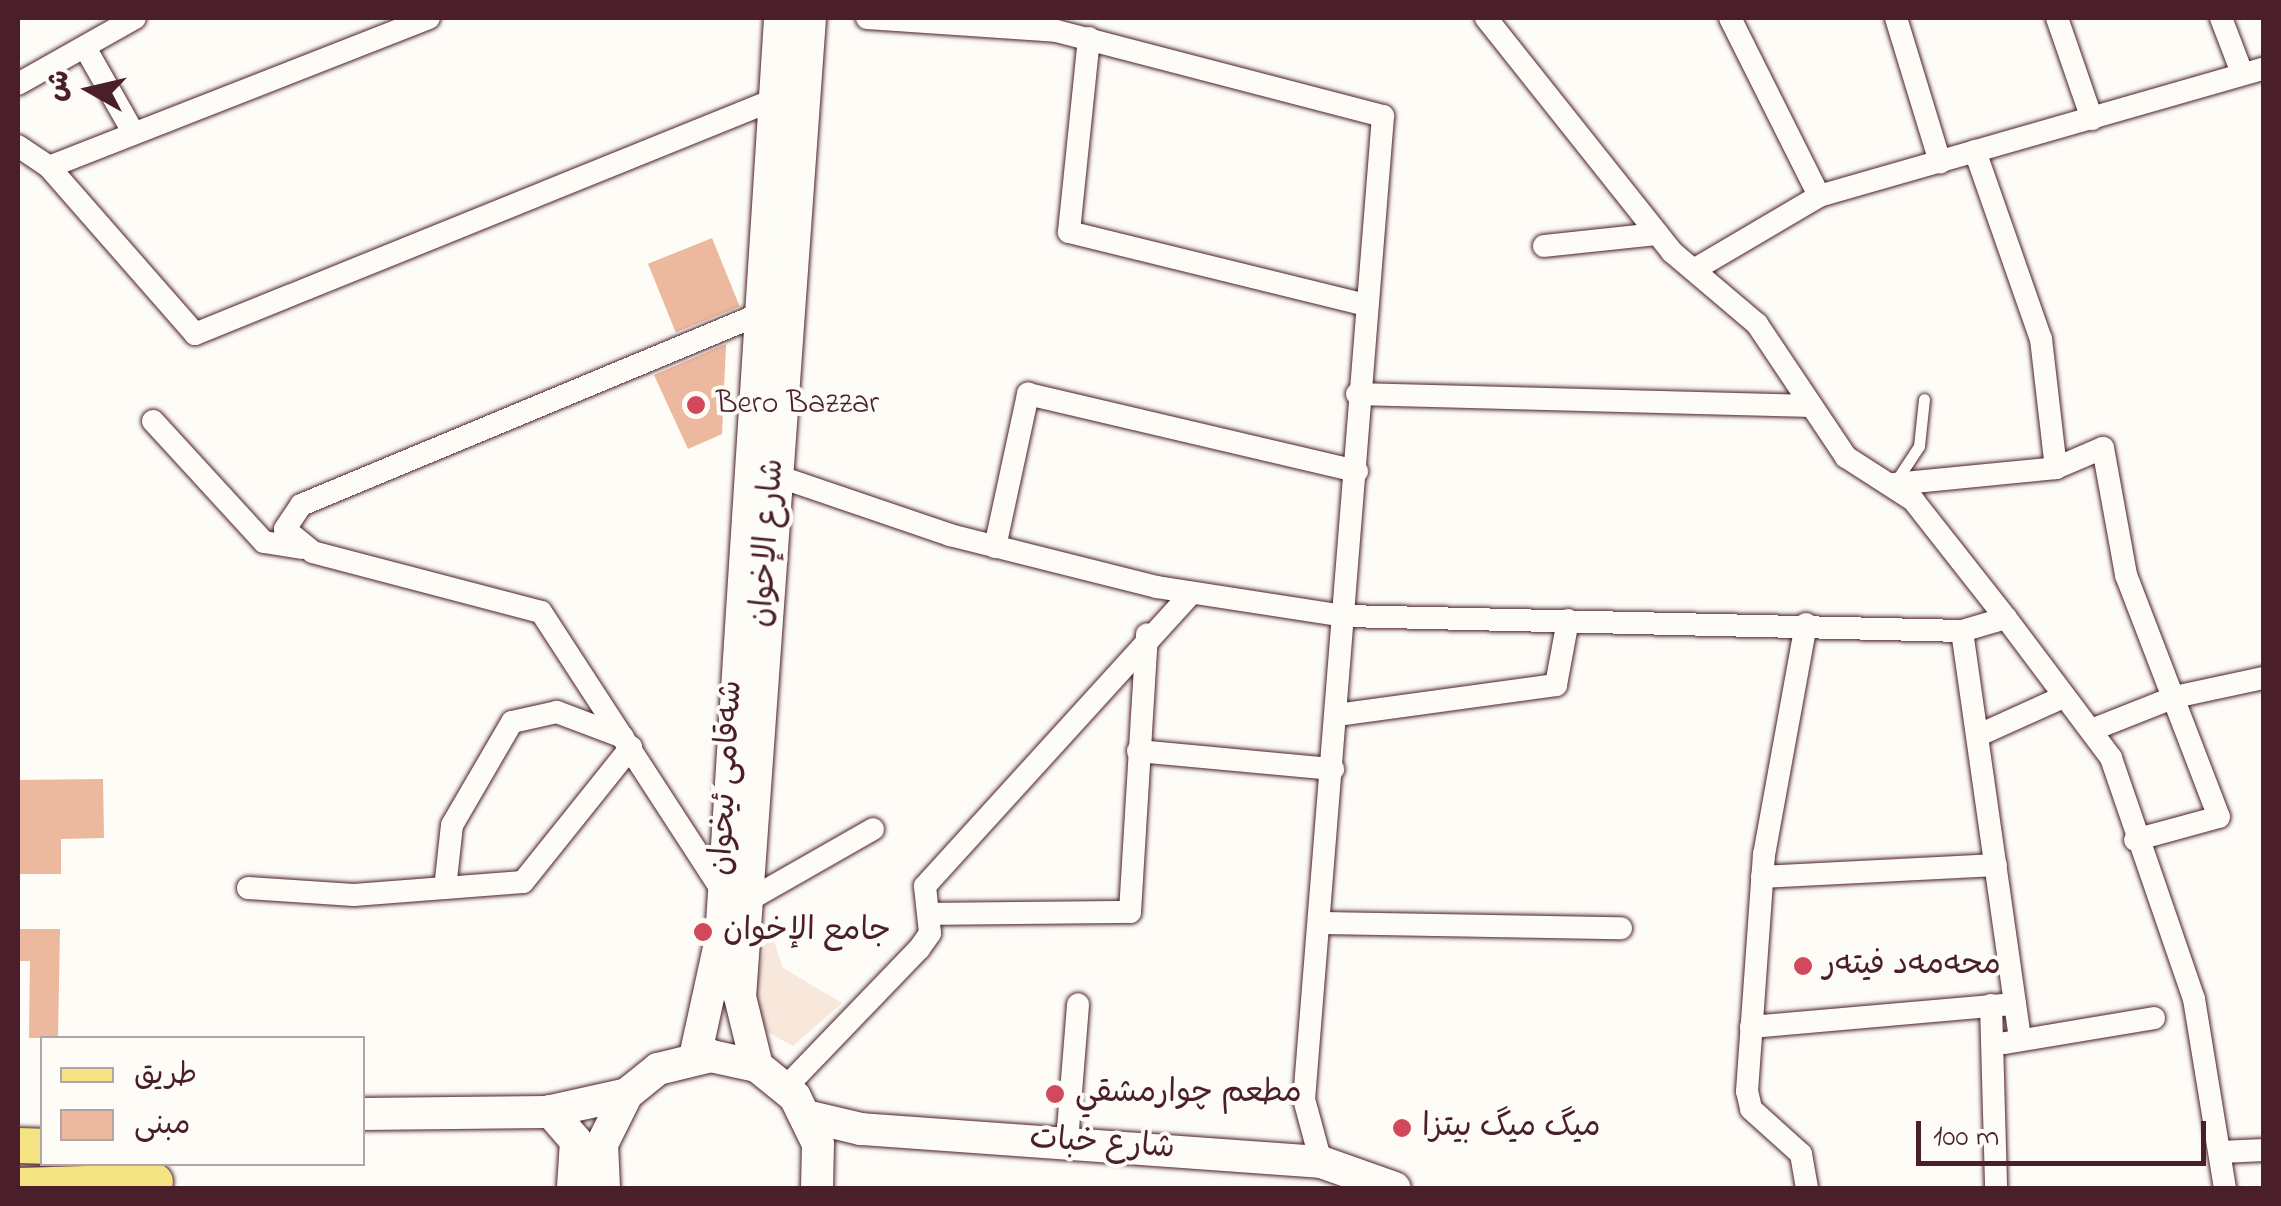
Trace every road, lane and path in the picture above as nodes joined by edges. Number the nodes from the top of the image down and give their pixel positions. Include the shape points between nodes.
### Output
1 (135, 18) edge
2 (429, 18) edge
3 (780, 18) edge
4 (810, 18) edge
5 (866, 18) edge
6 (1486, 18) edge
7 (1730, 18) edge
8 (1896, 18) edge
9 (2058, 18) edge
10 (2221, 18) edge
11 (1057, 24) edge
12 (1089, 38) junction
13 (87, 51) junction
14 (2253, 70) edge
15 (18, 84) edge
16 (773, 100) junction
17 (2092, 119) junction
18 (133, 132) junction
19 (18, 146) edge
20 (1976, 152) junction
21 (1940, 162) junction
22 (49, 167) junction
23 (781, 179) junction
24 (1819, 196) junction
25 (1656, 234) junction
26 (1544, 246) dead end
27 (1697, 268) junction
28 (1367, 306) junction
29 (754, 316) junction
30 (1356, 394) junction
31 (1924, 399) dead end
32 (1811, 406) junction
33 (153, 421) dead end
34 (2056, 468) junction
35 (1357, 471) junction
36 (774, 475) junction
37 (1894, 484) junction
38 (995, 547) junction
39 (302, 548) junction
40 (1192, 592) junction
41 (1345, 616) junction
42 (2006, 618) junction
43 (1568, 620) junction
44 (1806, 624) junction
45 (1962, 631) junction
46 (1147, 635) junction
47 (2264, 678) edge
48 (2063, 697) junction
49 (2175, 697) junction
50 (1337, 715) junction
51 (2094, 729) junction
52 (1979, 734) junction
53 (627, 742) junction
54 (1138, 751) junction
55 (1332, 769) junction
56 (872, 829) dead end
57 (2135, 840) junction
58 (1996, 865) junction
59 (1762, 877) junction
60 (248, 888) dead end
61 (445, 888) junction
62 (735, 896) junction
63 (931, 914) junction
64 (1320, 924) junction
65 (1621, 928) dead end
66 (1078, 1004) dead end
67 (2015, 1004) junction
68 (1991, 1005) junction
69 (725, 1018) junction
70 (2154, 1018) dead end
71 (1752, 1027) junction
72 (2020, 1040) junction
73 (1992, 1045) junction
74 (694, 1057) junction
75 (757, 1066) junction
76 (786, 1087) junction
77 (627, 1094) junction
78 (550, 1112) junction
79 (365, 1114) edge
80 (806, 1116) junction
81 (874, 1130) junction
82 (1068, 1142) junction
83 (2264, 1150) edge
84 (2222, 1152) junction
85 (1321, 1162) junction
86 (18, 1184) edge
87 (158, 1185) edge
88 (573, 1188) edge
89 (604, 1188) edge
90 (817, 1188) edge
91 (840, 1188) edge
92 (1395, 1188) edge
93 (1808, 1188) edge
94 (1996, 1188) edge
95 (2225, 1188) edge

1 - 13 street
2 - 18 street
3 - 16 main road, شەقامی ئیخوان
4 - 23 main road, شارع الإخوان
5 - 11 street
6 - 25 street
7 - 24 street
8 - 21 street
9 - 17 street
10 - 14 street
11 - 12 street
12 - 28 street via 1383,116
12 - 28 street via 1070,232
13 - 15 street
13 - 18 street
14 - 17 street
16 - 22 street via 195,334
16 - 23 main road, شەقامی ئیخوان
17 - 20 street
18 - 22 street
19 - 22 street
20 - 21 street
20 - 34 street via 2041,339
21 - 24 street
23 - 29 main road, شەقامی ئیخوان
23 - 36 main road, شارع الإخوان
24 - 27 street
25 - 26 street
25 - 27 street
27 - 32 street via 1757,324
28 - 30 street
29 - 39 street via 301,505 285,528
29 - 62 main road, شەقامی ئیخوان
30 - 32 street
30 - 35 street
31 - 37 lane via 1919,446
32 - 37 street via 1846,457
33 - 39 street via 264,542
34 - 37 street
34 - 49 street via 2103,448 2126,575
35 - 38 street via 1028,394
35 - 41 street
36 - 38 street
36 - 62 main road, شارع الإخوان
37 - 42 street
38 - 40 street
39 - 53 street via 541,612
40 - 41 street
40 - 46 street
41 - 43 street
41 - 50 street
42 - 45 street
42 - 48 street
43 - 44 street
43 - 50 street via 1556,686
44 - 45 street
44 - 59 street
45 - 52 street
46 - 54 street
46 - 63 street via 925,886
47 - 49 street
48 - 51 street
48 - 52 street
49 - 51 street
49 - 57 street via 2219,817
50 - 55 street
51 - 57 street
52 - 58 street
53 - 61 street via 523,882
53 - 61 street via 557,712 512,722 452,825
53 - 62 street
54 - 55 street
54 - 63 street via 1130,912
55 - 64 street
56 - 62 street
57 - 84 street via 2194,999
58 - 59 street
58 - 67 street
59 - 71 street
60 - 61 street via 354,896
62 - 69 main road, شارع الإخوان
63 - 76 street via 920,949
64 - 65 street
64 - 85 street via 1304,1116
66 - 82 street
67 - 68 street
67 - 72 street
68 - 71 street
68 - 73 street
69 - 74 main road
69 - 75 main road, شارع الإخوان
70 - 72 street
71 - 93 street via 1748,1102 1800,1154
72 - 73 street
73 - 94 street
74 - 75 main road
74 - 77 main road
75 - 76 main road
76 - 80 main road
77 - 78 main road
77 - 89 main road via 602,1144
78 - 79 main road
78 - 88 main road via 576,1141
80 - 81 main road, شارع خبات
80 - 90 main road via 818,1144
81 - 82 main road, شارع خبات
81 - 91 main road via 840,1156
82 - 85 main road, شارع خبات
83 - 84 street
84 - 95 street
85 - 92 main road, شارع خبات
86 - 87 main road

